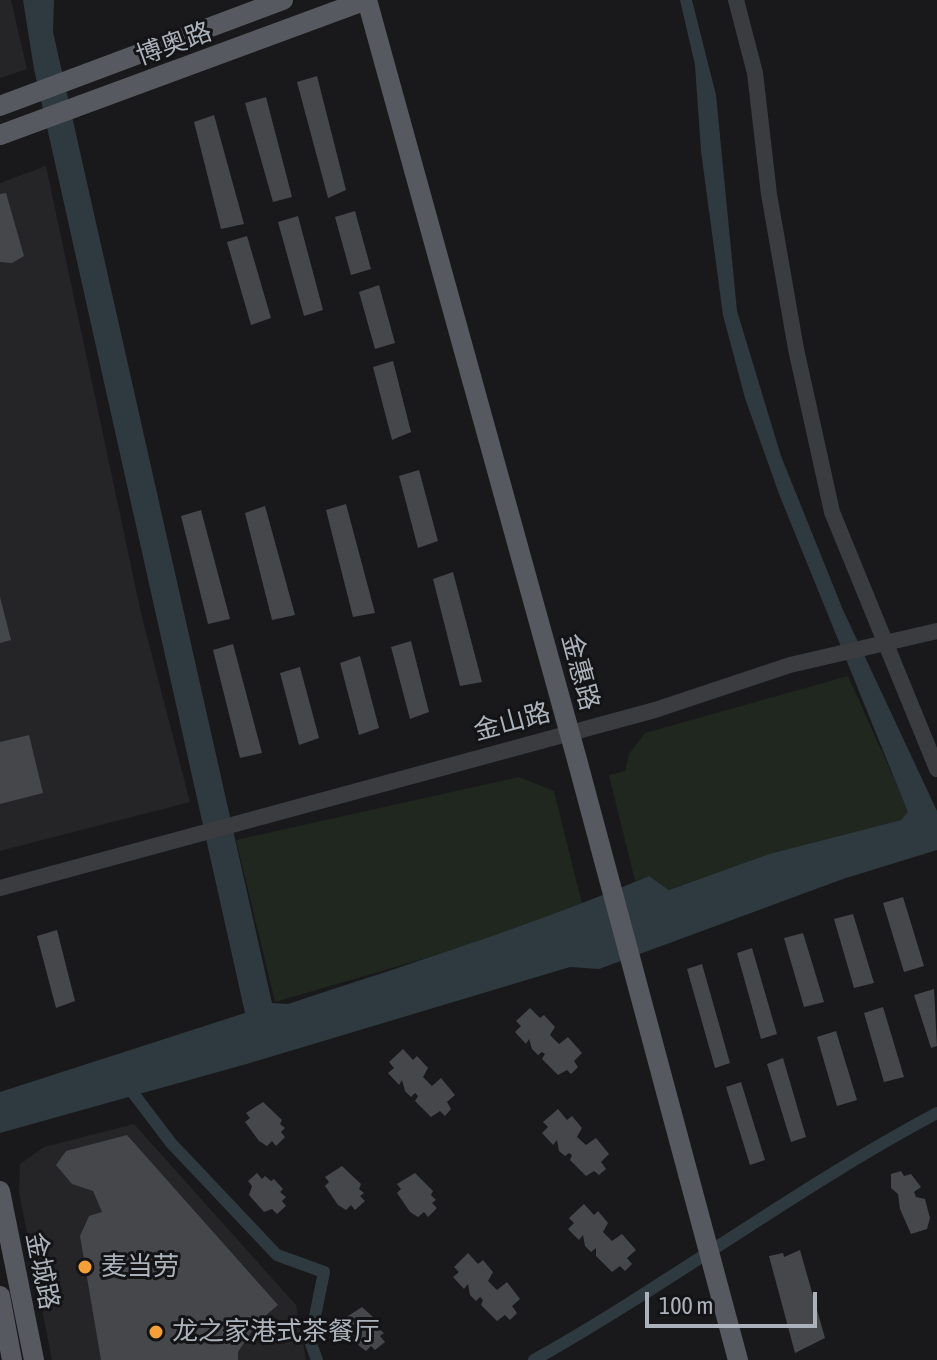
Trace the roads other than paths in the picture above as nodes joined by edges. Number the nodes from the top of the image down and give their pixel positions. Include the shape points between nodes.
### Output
1 (283, 0) edge
2 (366, 0) edge
3 (736, 0) edge
4 (0, 106) edge
5 (0, 135) edge
6 (937, 631) edge
7 (880, 643) junction
8 (569, 732) junction
9 (937, 769) edge
10 (0, 888) edge
11 (0, 1191) edge
12 (2, 1306) edge
13 (12, 1360) edge
14 (26, 1360) edge
15 (34, 1360) edge
16 (738, 1360) edge

1 - 4 main road, 博奥路
2 - 5 main road, 博奥路
2 - 8 main road, 金惠路
3 - 7 street via 755,73 796,349 832,512
6 - 7 street, 金山路
7 - 8 street, 金山路
7 - 9 street
8 - 10 street, 金山路
8 - 16 main road, 金惠路
11 - 15 main road, 金城路
12 - 13 main road, 金城路
12 - 14 main road

